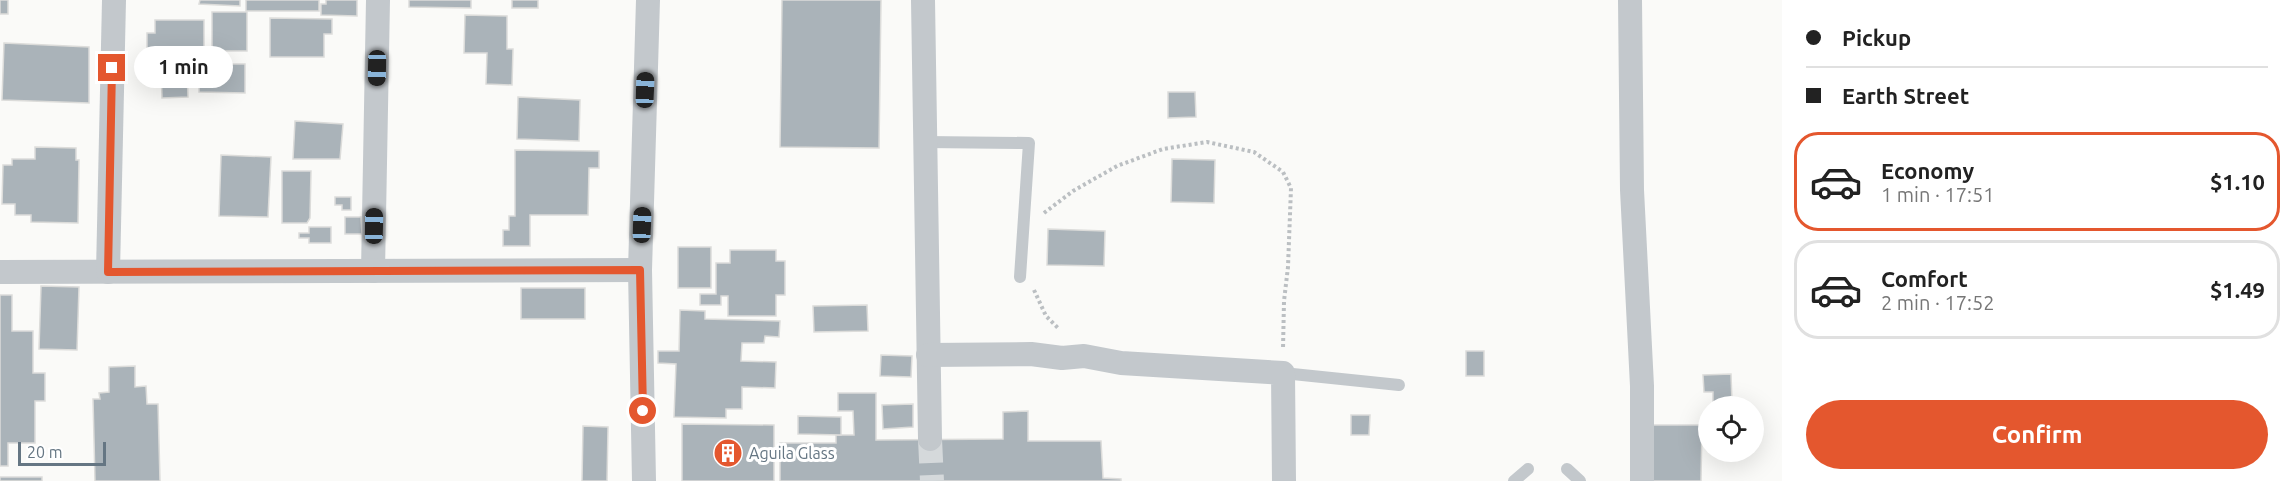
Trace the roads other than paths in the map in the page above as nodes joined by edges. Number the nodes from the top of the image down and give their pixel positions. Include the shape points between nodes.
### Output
1 (114, 0) edge
2 (378, 0) edge
3 (648, 0) edge
4 (923, 0) edge
5 (1630, 0) edge
6 (925, 142) junction
7 (640, 270) junction
8 (373, 271) junction
9 (0, 272) edge
10 (108, 272) junction
11 (1020, 277) dead end
12 (928, 355) junction
13 (1282, 373) junction
14 (1399, 386) dead end
15 (930, 439) tunnel mouth
16 (1528, 469) dead end
17 (1567, 469) dead end
18 (644, 481) edge
19 (1284, 481) edge
20 (1514, 481) edge
21 (1580, 481) edge
22 (1642, 481) edge

1 - 10 street
2 - 8 street
3 - 7 street
4 - 6 street
5 - 22 street
6 - 11 lane via 1029,143
6 - 12 street
7 - 8 street
7 - 18 street
8 - 10 street
9 - 10 street
12 - 13 street via 1084,356 1121,363
12 - 15 street
13 - 14 lane
13 - 19 street
16 - 20 lane
17 - 21 lane

